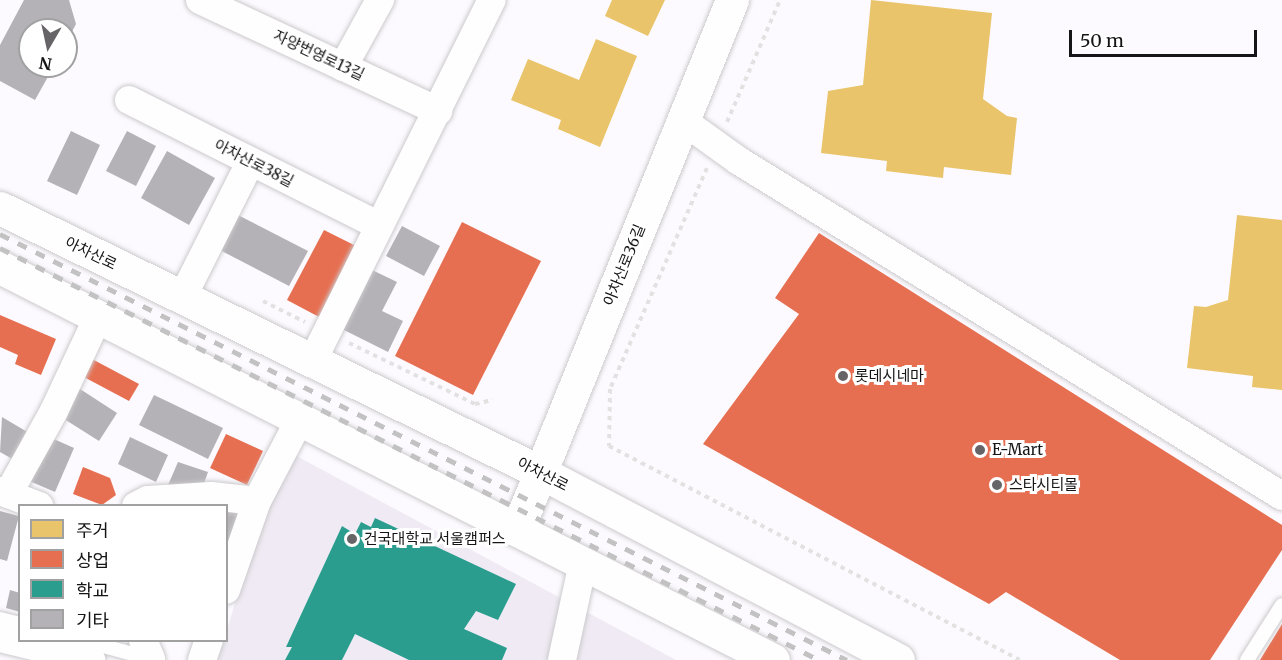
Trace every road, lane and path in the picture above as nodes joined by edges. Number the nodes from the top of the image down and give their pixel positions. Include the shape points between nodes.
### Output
1 (200, 0) edge
2 (380, 0) edge
3 (492, 0) edge
4 (732, 0) edge
5 (780, 0) edge
6 (344, 67) junction
7 (129, 100) dead end
8 (438, 111) junction
9 (682, 120) junction
10 (717, 145) junction
11 (251, 161) junction
12 (0, 208) edge
13 (379, 226) junction
14 (0, 267) edge
15 (182, 298) junction
16 (98, 317) junction
17 (312, 362) junction
18 (299, 421) junction
19 (542, 472) junction
20 (4, 493) edge
21 (1282, 496) edge
22 (257, 501) junction
23 (34, 504) edge
24 (141, 504) edge
25 (517, 530) junction
26 (584, 563) junction
27 (228, 584) edge
28 (1282, 605) edge
29 (0, 619) edge
30 (18, 624) edge
31 (0, 638) edge
32 (88, 642) edge
33 (144, 642) edge
34 (208, 642) edge
35 (151, 659) edge
36 (91, 660) edge
37 (160, 660) edge
38 (202, 660) edge
39 (562, 660) edge
40 (773, 660) edge
41 (898, 660) edge
42 (1020, 660) edge
43 (1247, 660) edge

1 - 6 street, 자양번영로13길
2 - 6 street
3 - 8 street
4 - 9 main road, 아차산로36길
5 - 10 path
6 - 8 street, 자양번영로13길
7 - 11 street, 아차산로38길
8 - 13 street
9 - 10 street
9 - 19 main road, 아차산로36길
10 - 21 street
10 - 42 path via 610,389 609,446
11 - 13 street, 아차산로38길
11 - 15 street
12 - 15 main road, 아차산로
13 - 17 street
14 - 16 main road
15 - 17 main road, 아차산로
16 - 18 main road
16 - 20 street via 54,411
17 - 19 main road, 아차산로
18 - 22 street
18 - 25 main road
19 - 25 main road, 아차산로36길
19 - 41 main road, 아차산로
20 - 23 street
22 - 24 street via 211,496
22 - 27 street
25 - 26 main road
26 - 39 street
26 - 40 main road
28 - 43 lane
29 - 30 lane
31 - 36 street
32 - 35 lane
33 - 35 street
34 - 38 street
35 - 37 lane

